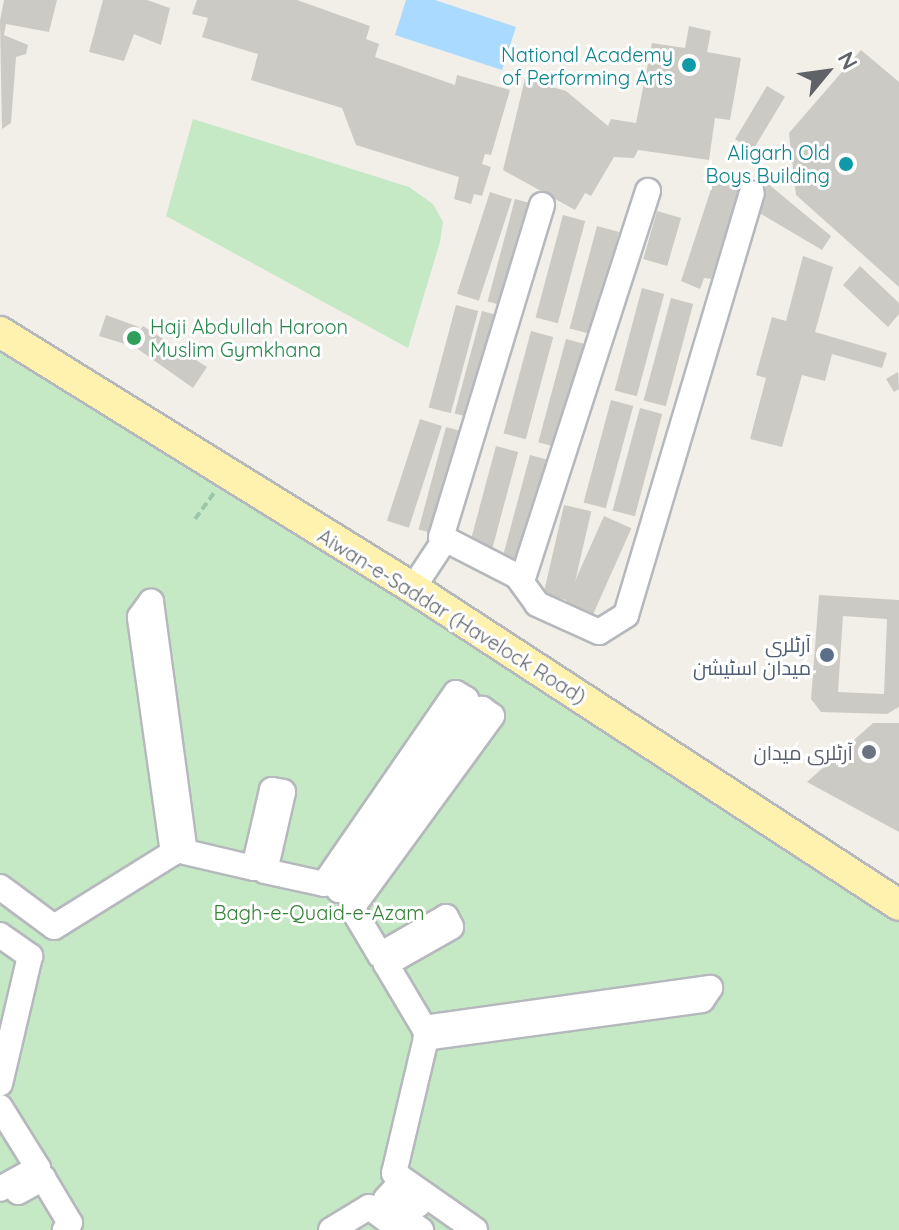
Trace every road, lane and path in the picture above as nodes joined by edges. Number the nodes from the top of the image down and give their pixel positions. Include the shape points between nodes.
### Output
1 (648, 191) dead end
2 (752, 193) dead end
3 (542, 205) dead end
4 (0, 332) edge
5 (227, 475) junction
6 (195, 519) dead end
7 (444, 541) junction
8 (522, 581) junction
9 (413, 588) junction
10 (0, 887) edge
11 (0, 898) edge
12 (899, 905) edge
13 (0, 924) edge
14 (0, 935) edge
15 (0, 1084) edge
16 (0, 1107) edge
17 (0, 1189) edge
18 (0, 1202) edge
19 (65, 1230) edge
20 (331, 1230) edge
21 (400, 1230) edge
22 (421, 1230) edge
23 (452, 1230) edge
24 (475, 1230) edge

1 - 8 street
2 - 8 street via 626,615 599,632 537,604
3 - 7 street via 441,534
4 - 5 main road, Aiwan-e-Saddar (Havelock Road)
5 - 6 path
5 - 9 main road, Aiwan-e-Saddar (Havelock Road)
7 - 8 street
7 - 9 street
9 - 12 main road, Aiwan-e-Saddar (Havelock Road)
10 - 24 street via 54,927 173,853 140,617 151,602 185,852 254,868 272,790 283,792 265,871 324,884 456,693 466,699 338,882 339,890 350,892 482,709 492,716 352,908 380,955 446,917 451,927 386,964 424,1028 710,988 702,1000 426,1038 394,1173
11 - 13 street via 36,924 39,937 27,944
14 - 15 street via 30,956
16 - 17 street via 38,1168
18 - 19 street via 43,1178 70,1223
20 - 21 street via 369,1207
22 - 23 street via 388,1206 389,1193 400,1191

